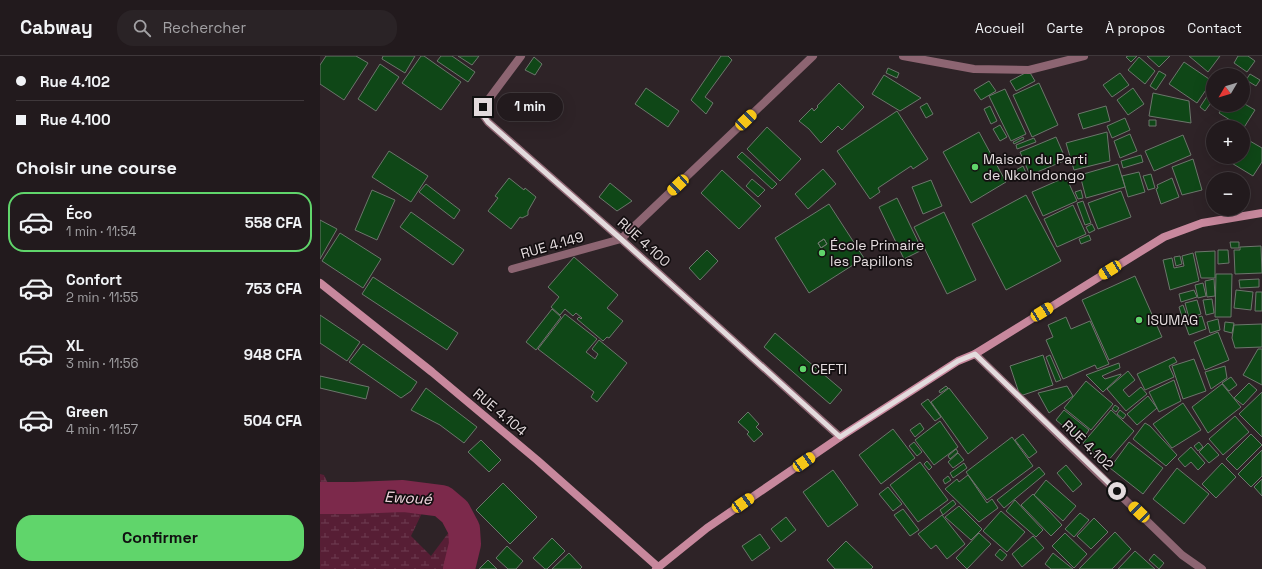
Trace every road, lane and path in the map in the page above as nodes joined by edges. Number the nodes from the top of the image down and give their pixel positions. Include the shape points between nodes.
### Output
1 (521, 56) edge
2 (813, 56) edge
3 (903, 56) edge
4 (1084, 56) edge
5 (1262, 213) edge
6 (621, 239) junction
7 (512, 269) dead end
8 (320, 284) edge
9 (975, 354) junction
10 (840, 437) junction
11 (657, 568) edge
12 (1202, 569) edge

1 - 6 street, RUE 4.100 via 483,107 483,115
2 - 6 street, RUE 4.149
3 - 4 street via 974,69 1029,70
5 - 9 main road via 1202,223 1164,237
6 - 7 street, RUE 4.149
6 - 10 street, RUE 4.100
8 - 11 main road, RUE 4.104 via 432,372 531,455
9 - 10 main road via 958,361
9 - 12 street, RUE 4.102 via 1182,555
10 - 11 main road via 707,528

